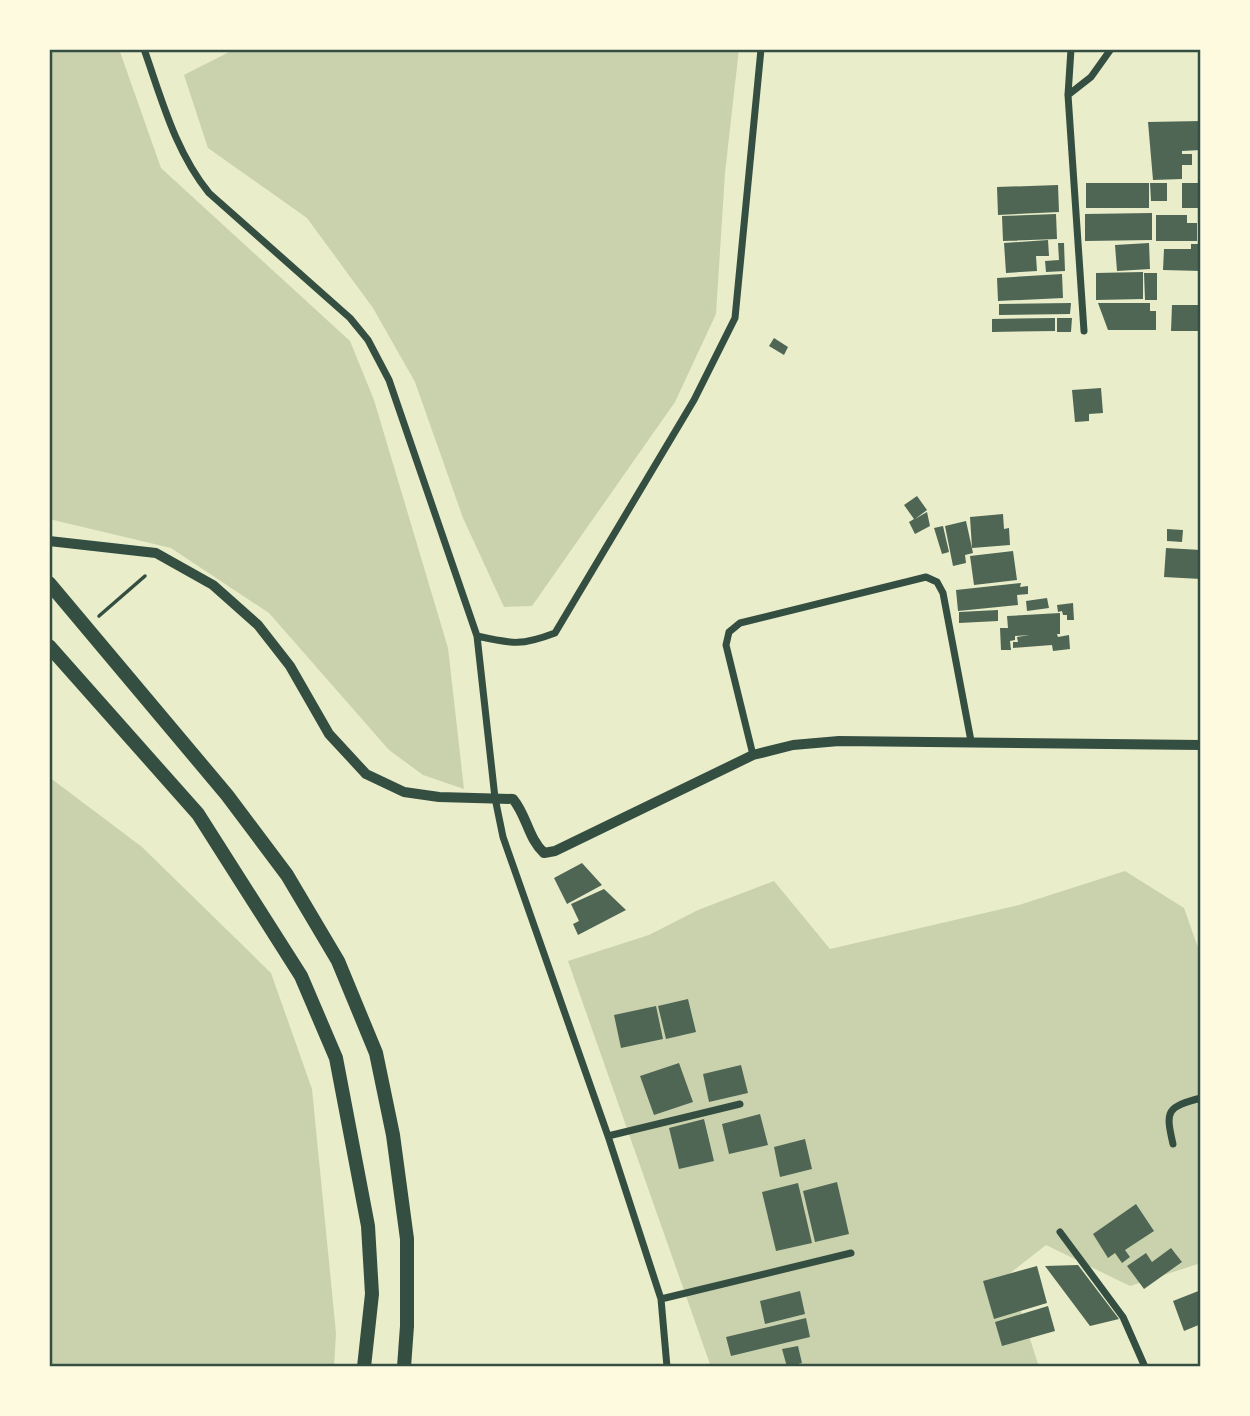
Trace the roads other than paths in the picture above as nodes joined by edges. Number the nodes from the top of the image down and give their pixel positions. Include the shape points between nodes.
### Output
1 (145, 49) edge
2 (761, 49) edge
3 (1071, 49) edge
4 (1111, 49) edge
5 (1068, 94) junction
6 (1084, 331) dead end
7 (49, 541) edge
8 (49, 583) edge
9 (477, 636) junction
10 (49, 646) edge
11 (971, 741) junction
12 (1201, 745) edge
13 (753, 755) junction
14 (495, 798) junction
15 (1201, 1098) edge
16 (740, 1104) dead end
17 (608, 1136) junction
18 (1173, 1144) dead end
19 (1060, 1232) dead end
20 (851, 1254) dead end
21 (661, 1299) junction
22 (364, 1367) edge
23 (404, 1367) edge
24 (667, 1367) edge
25 (1145, 1367) edge

1 - 9 street via 177,145 192,172 350,318 380,359
2 - 9 street via 735,318 694,400 555,632 512,644
3 - 5 street
4 - 5 street via 1091,77
5 - 6 street
7 - 14 street via 156,553 213,585 258,625 290,666 329,734 366,774 404,792
8 - 23 highway via 227,795 287,875 338,961 376,1053 393,1135 407,1239
9 - 14 street
10 - 22 highway via 198,814 301,976 336,1058 368,1226 372,1294
11 - 12 street
11 - 13 street via 839,741
11 - 13 street via 943,593 937,582 926,577 740,623 729,632 726,645
13 - 14 street via 544,853 535,845 513,799
14 - 17 street via 503,837
15 - 18 street via 1171,1110 1167,1119
16 - 17 street
17 - 21 street
19 - 25 street via 1123,1317
20 - 21 street
21 - 24 street

